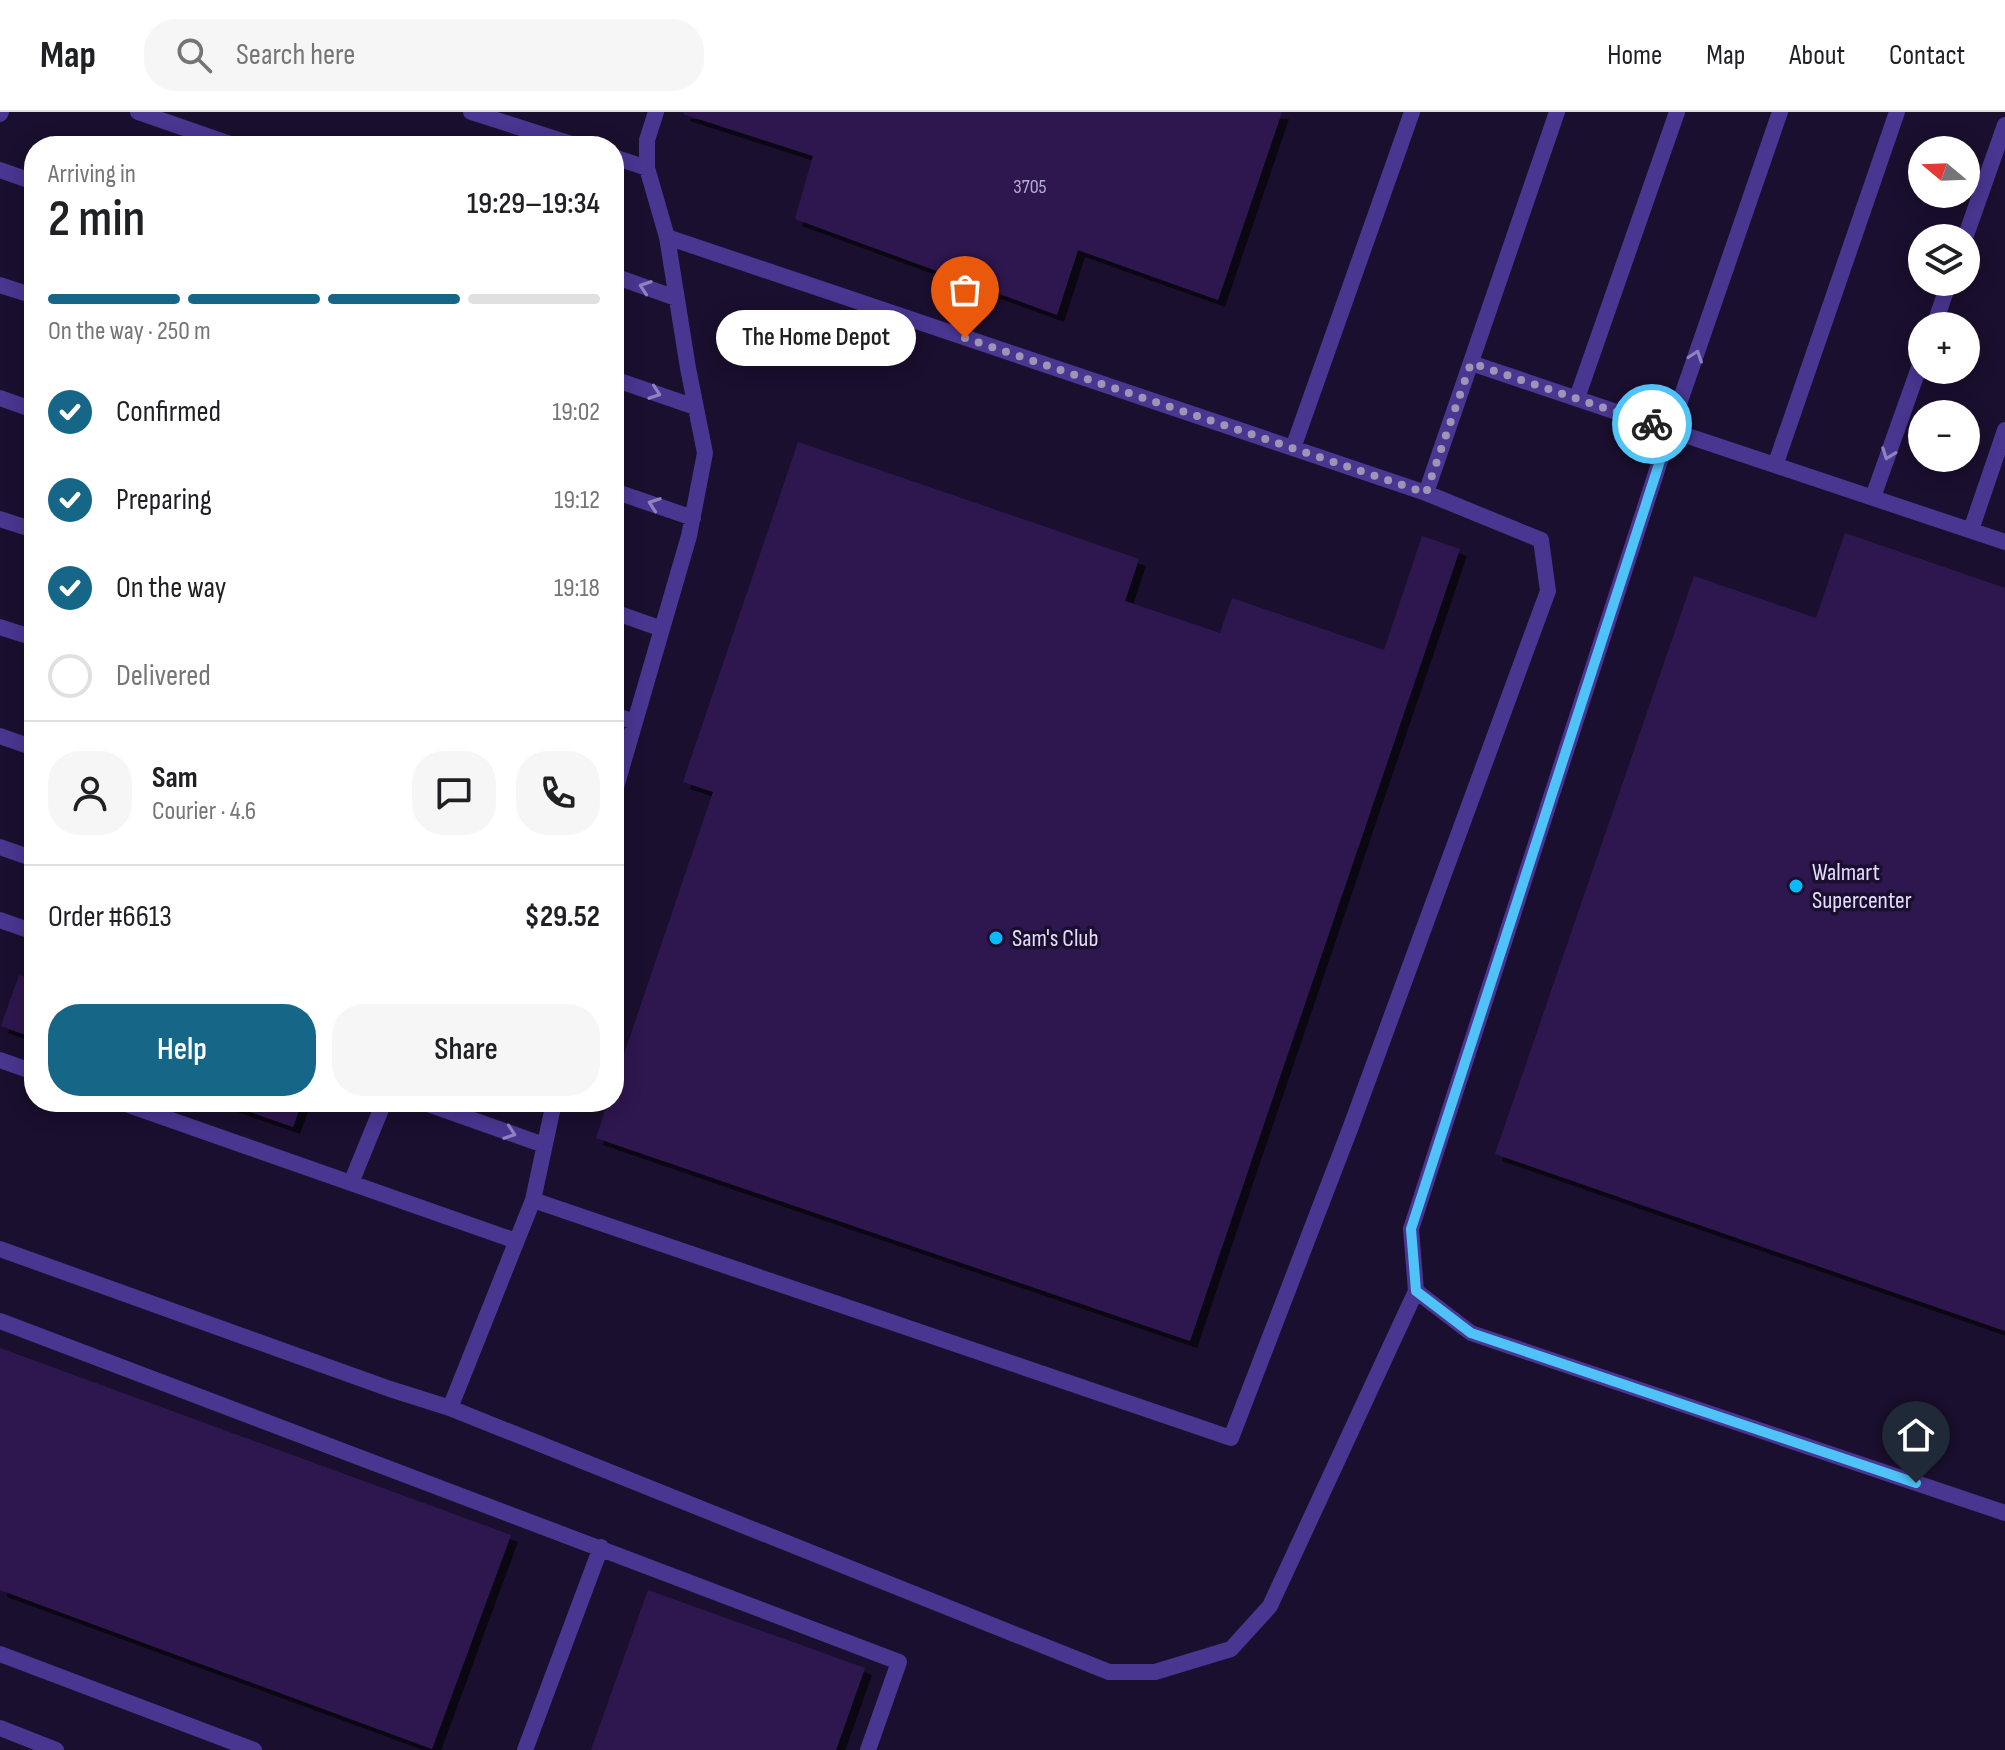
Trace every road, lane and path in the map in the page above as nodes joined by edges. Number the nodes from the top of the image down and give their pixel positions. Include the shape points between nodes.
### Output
1 (138, 112) edge
2 (471, 112) edge
3 (656, 112) edge
4 (1412, 112) edge
5 (1557, 112) edge
6 (1677, 112) edge
7 (1780, 112) edge
8 (1897, 112) edge
9 (2005, 125) edge
10 (207, 136) edge
11 (547, 136) edge
12 (624, 160) edge
13 (647, 168) junction
14 (0, 170) edge
15 (24, 178) edge
16 (1970, 224) edge
17 (667, 237) junction
18 (624, 280) edge
19 (0, 285) edge
20 (24, 293) edge
21 (676, 298) junction
22 (1471, 363) junction
23 (624, 382) edge
24 (1913, 384) edge
25 (0, 398) edge
26 (1577, 398) junction
27 (24, 406) edge
28 (695, 407) junction
29 (1670, 430) junction
30 (2005, 430) edge
31 (1293, 448) junction
32 (1776, 463) junction
33 (1426, 493) junction
34 (624, 494) edge
35 (1873, 497) junction
36 (693, 518) junction
37 (0, 519) edge
38 (24, 527) edge
39 (1971, 530) junction
40 (2005, 542) edge
41 (624, 616) edge
42 (0, 627) edge
43 (662, 629) junction
44 (24, 635) edge
45 (624, 718) edge
46 (635, 722) junction
47 (0, 736) edge
48 (24, 744) edge
49 (624, 760) edge
50 (0, 847) edge
51 (24, 855) edge
52 (0, 920) edge
53 (24, 928) edge
54 (0, 1060) edge
55 (24, 1068) edge
56 (149, 1112) edge
57 (380, 1112) edge
58 (450, 1112) edge
59 (552, 1112) edge
60 (544, 1145) junction
61 (351, 1183) junction
62 (533, 1200) junction
63 (516, 1241) junction
64 (0, 1249) edge
65 (1416, 1291) junction
66 (0, 1321) edge
67 (450, 1408) junction
68 (2005, 1513) edge
69 (601, 1547) junction
70 (0, 1654) edge
71 (0, 1728) edge
72 (56, 1750) edge
73 (254, 1750) edge
74 (525, 1750) edge
75 (868, 1750) edge

1 - 10 lane
2 - 11 lane
3 - 13 lane via 647,140
4 - 31 lane
5 - 22 lane
6 - 26 lane
29 -> 7 lane
8 - 32 lane
9 - 16 lane
12 - 13 lane
13 - 17 lane
14 - 15 lane
17 - 21 lane
17 - 31 lane
21 -> 18 lane
19 - 20 lane
21 - 28 lane
22 - 26 lane
22 - 33 lane
23 -> 28 lane
24 -> 35 lane
25 - 27 lane
26 - 29 lane
28 - 36 lane via 705,453
29 - 32 lane
29 - 65 lane via 1411,1229
30 - 39 lane
31 - 33 lane
32 - 35 lane
33 - 62 lane via 1541,540 1548,591 1231,1438
36 -> 34 lane
35 - 39 lane
36 - 43 lane
37 - 38 lane
39 - 40 lane
41 - 43 lane
42 - 44 lane
43 - 46 lane
45 - 46 lane
46 - 49 lane
47 - 48 lane
50 - 51 lane
52 - 53 lane
54 - 55 lane
56 - 61 lane
57 - 61 lane
58 -> 60 lane
59 - 60 lane
60 - 62 lane
61 - 63 lane
62 - 63 lane
63 - 67 lane
64 - 67 lane
65 - 67 lane via 1270,1606 1231,1649 1155,1672 1109,1672
65 - 68 lane via 1471,1333
66 - 69 lane
69 - 74 lane
69 - 75 lane via 899,1662
70 - 73 lane
71 - 72 lane

